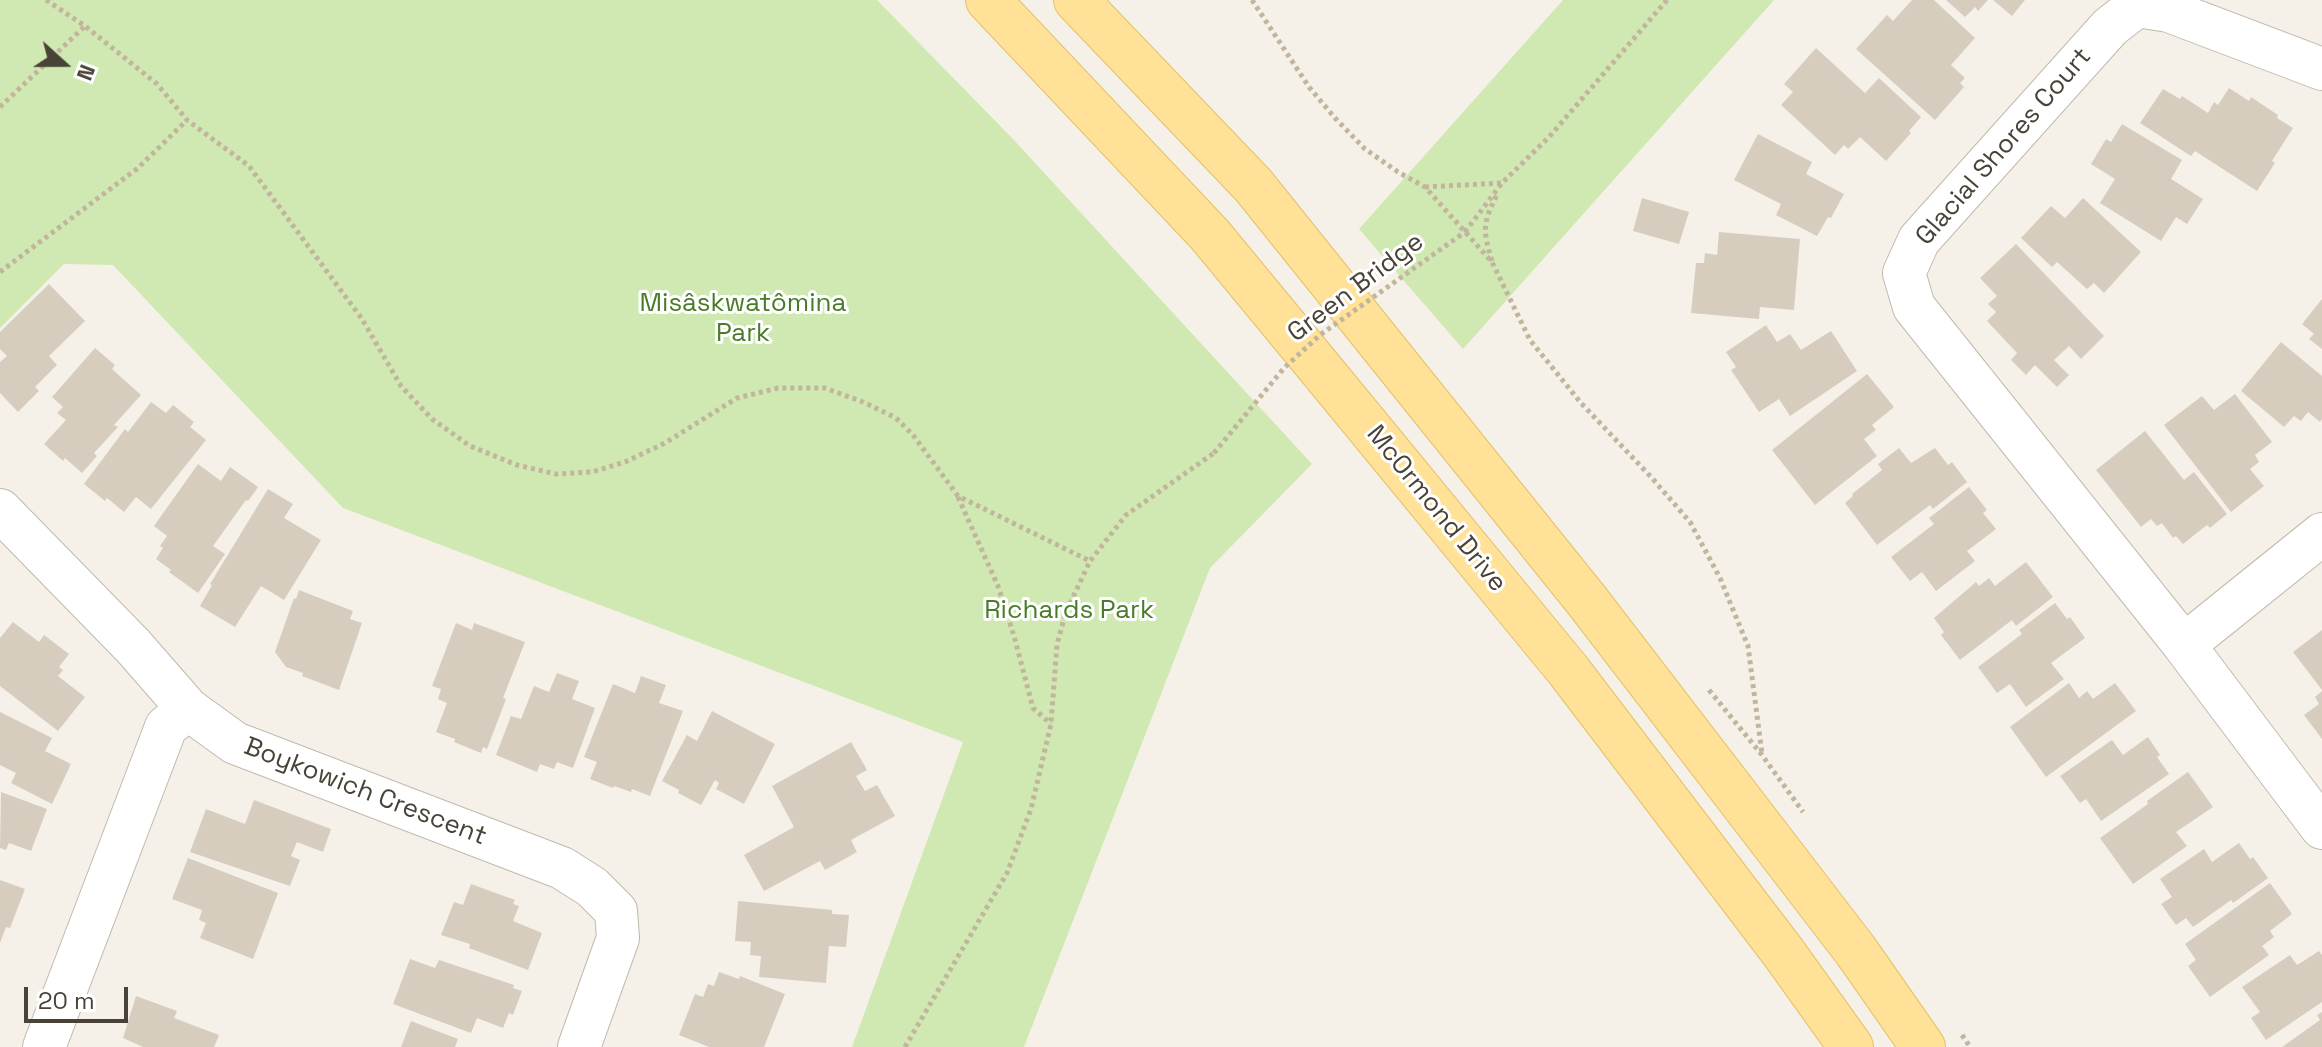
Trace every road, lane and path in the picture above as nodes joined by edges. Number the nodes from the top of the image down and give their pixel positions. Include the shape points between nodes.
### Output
1 (46, 0) edge
2 (988, 0) edge
3 (1076, 0) edge
4 (1252, 0) edge
5 (1667, 0) edge
6 (85, 26) junction
7 (2322, 69) edge
8 (0, 107) edge
9 (187, 120) junction
10 (1502, 183) junction
11 (1425, 187) junction
12 (1465, 232) junction
13 (1492, 262) junction
14 (0, 272) edge
15 (958, 496) junction
16 (0, 510) edge
17 (2322, 534) edge
18 (1090, 561) junction
19 (2184, 645) junction
20 (188, 709) junction
21 (1051, 724) junction
22 (1762, 755) dead end
23 (2322, 828) edge
24 (44, 1047) edge
25 (579, 1047) edge
26 (905, 1047) edge
27 (1851, 1047) edge
28 (1923, 1047) edge

1 - 6 path
2 - 27 main road, McOrmond Drive via 1210,235 1372,430 1568,670
3 - 28 main road via 1253,185 1588,602 1856,951
4 - 11 path via 1335,118 1365,149
5 - 10 path via 1549,137
6 - 8 path
6 - 9 path via 157,84
7 - 19 street, Glacial Shores Court via 2169,11 2137,6 2110,27 1919,240 1904,273 1914,307
9 - 14 path via 138,168
9 - 15 path via 249,166 362,319 401,386 432,419 470,446 556,474 592,472 665,443 737,398 778,388 825,388 896,418
10 - 11 path
10 - 12 path, Green Bridge
10 - 13 path via 1484,233
11 - 12 path
12 - 13 path
12 - 18 path, Green Bridge, bridge via 1320,335 1284,368 1214,453 1126,515
13 - 22 path via 1530,340 1690,522 1748,646
15 - 18 path
15 - 21 path via 998,586 1033,708
16 - 20 street, Boykowich Crescent
17 - 19 street
18 - 21 path, Green Bridge via 1057,644
19 - 23 street
20 - 24 street via 166,727
20 - 25 street, Boykowich Crescent via 235,743 562,868 592,887 616,911 618,938
21 - 26 path, Green Bridge via 1031,809 1007,873

